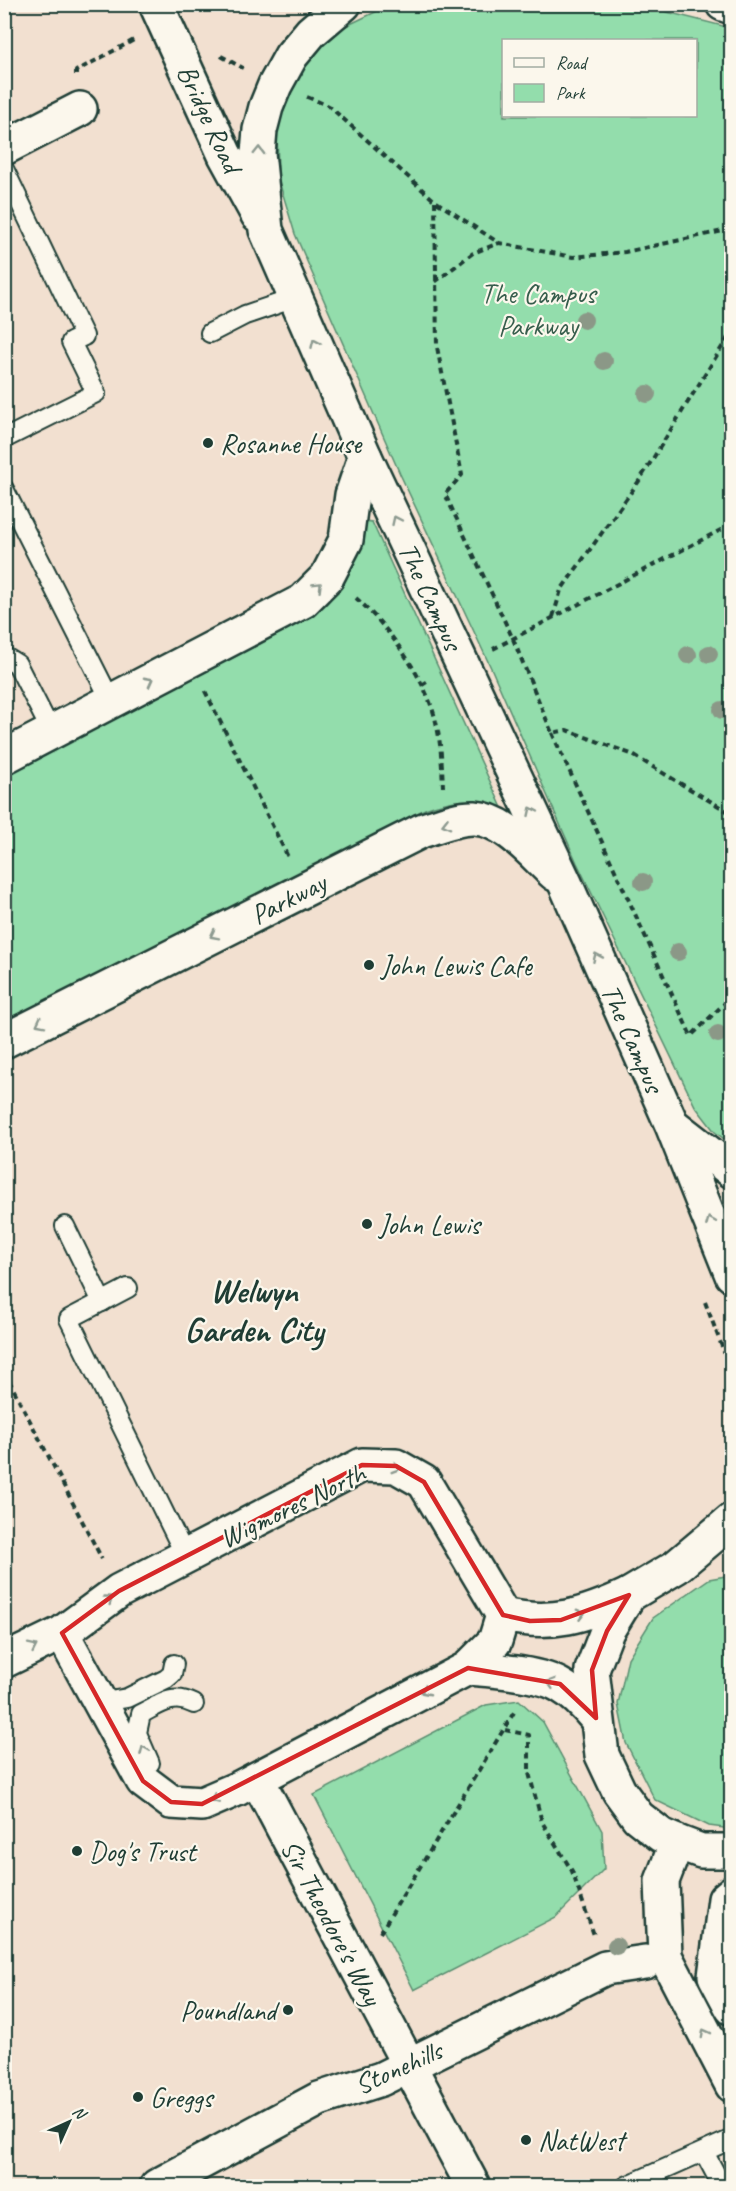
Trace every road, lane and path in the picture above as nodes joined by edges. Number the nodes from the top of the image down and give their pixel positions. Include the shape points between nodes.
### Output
1 (156, 4) edge
2 (344, 4) edge
3 (723, 4) edge
4 (732, 7) edge
5 (142, 46) dead end
6 (213, 52) dead end
7 (250, 72) dead end
8 (301, 95) dead end
9 (80, 109) joint
10 (4, 148) edge
11 (4, 169) edge
12 (435, 201) junction
13 (732, 229) edge
14 (266, 230) junction
15 (499, 243) junction
16 (434, 283) junction
17 (295, 298) junction
18 (732, 331) edge
19 (210, 333) dead end
20 (4, 439) edge
21 (365, 457) junction
22 (4, 489) edge
23 (732, 524) edge
24 (351, 593) dead end
25 (552, 618) junction
26 (513, 639) junction
27 (4, 656) edge
28 (190, 660) junction
29 (464, 664) junction
30 (111, 701) junction
31 (52, 733) junction
32 (552, 733) junction
33 (4, 757) edge
34 (732, 814) edge
35 (448, 823) junction
36 (565, 883) junction
37 (304, 890) junction
38 (732, 996) edge
39 (4, 1041) edge
40 (672, 1125) junction
41 (732, 1171) edge
42 (65, 1226) dead end
43 (732, 1275) edge
44 (128, 1288) dead end
45 (102, 1302) junction
46 (705, 1302) dead end
47 (4, 1371) edge
48 (732, 1373) edge
49 (732, 1520) edge
50 (732, 1553) edge
51 (186, 1557) junction
52 (103, 1560) dead end
53 (676, 1567) junction
54 (629, 1595) junction
55 (503, 1615) junction
56 (62, 1633) junction
57 (4, 1661) edge
58 (174, 1664) dead end
59 (468, 1668) junction
60 (527, 1676) junction
61 (94, 1696) junction
62 (194, 1704) dead end
63 (596, 1718) junction
64 (505, 1730) junction
65 (257, 1779) junction
66 (171, 1802) junction
67 (677, 1842) junction
68 (732, 1851) edge
69 (732, 1893) edge
70 (645, 1962) dead end
71 (605, 1968) junction
72 (358, 1969) junction
73 (732, 2008) edge
74 (408, 2065) junction
75 (732, 2085) edge
76 (732, 2139) edge
77 (704, 2152) junction
78 (157, 2187) edge
79 (473, 2187) edge
80 (626, 2187) edge
81 (722, 2187) edge

1 - 14 street, Bridge Road via 225,155
14 -> 2 street, The Campus via 258,153 266,107 291,56 311,32
3 - 4 street
5 - 9 path via 138,38 76,71
6 - 7 path
8 - 12 path via 329,106
9 - 10 street
11 - 20 lane via 84,336 71,342 96,393
12 - 15 path
12 - 16 path
13 - 15 path via 625,252 573,257
14 - 17 street, The Campus
15 - 16 path via 473,253
16 - 26 path via 437,347 462,475 445,494
17 - 19 lane via 245,315
21 -> 17 street, The Campus
18 - 25 path via 639,481 561,590
28 -> 21 street via 303,601 327,577 346,540 352,495
29 -> 21 street, The Campus
22 - 30 lane
23 - 25 path
24 - 35 path via 396,644 422,685 436,720
25 - 26 path
26 - 29 path
26 - 32 path
27 - 31 lane via 17,664
30 -> 28 street
28 - 37 path
36 -> 29 street, The Campus
30 - 31 street
31 - 33 street
32 - 34 path via 567,730 631,754
32 - 38 path via 691,1036
35 - 36 street, Parkway via 474,818 488,821 513,836
35 -> 37 street, Parkway via 421,831
40 -> 36 street, The Campus
37 -> 39 street, Parkway
40 - 41 street, The Campus
43 -> 40 street
42 - 45 lane
44 - 45 lane
45 - 51 lane via 69,1319
46 - 48 path
47 - 52 path
49 - 53 street
50 - 53 street
51 -> 55 street, Wigmores North via 362,1465 396,1466 424,1482
56 -> 51 street, Wigmores North via 119,1591
53 - 54 street
55 -> 54 street via 530,1621 561,1620
54 - 63 street via 607,1631 592,1670
55 - 59 street via 495,1641
57 -> 56 street, Wigmores North
56 - 61 street
58 - 61 lane via 166,1679 127,1698 110,1701
59 - 60 street
59 -> 65 street
63 -> 60 street via 560,1684
60 - 64 path via 525,1693
61 - 66 street via 143,1781
66 -> 62 lane via 137,1733 141,1714 171,1698
63 - 67 street via 602,1755 619,1791 639,1816 661,1835
64 - 71 path via 529,1735 529,1773 542,1822 572,1870
64 - 72 path
65 -> 66 street via 202,1804
65 - 72 street, Sir Theodore's Way
67 - 68 street via 701,1851
75 -> 67 street via 664,1956 662,1881
69 - 73 street via 725,1899 715,1976
70 - 71 street, Stonehills
71 - 74 street, Stonehills
72 - 74 street, Sir Theodore's Way
74 - 78 street, Stonehills via 381,2079 319,2099
74 - 79 street, Sir Theodore's Way
76 - 77 lane
77 - 80 lane
77 - 81 lane

